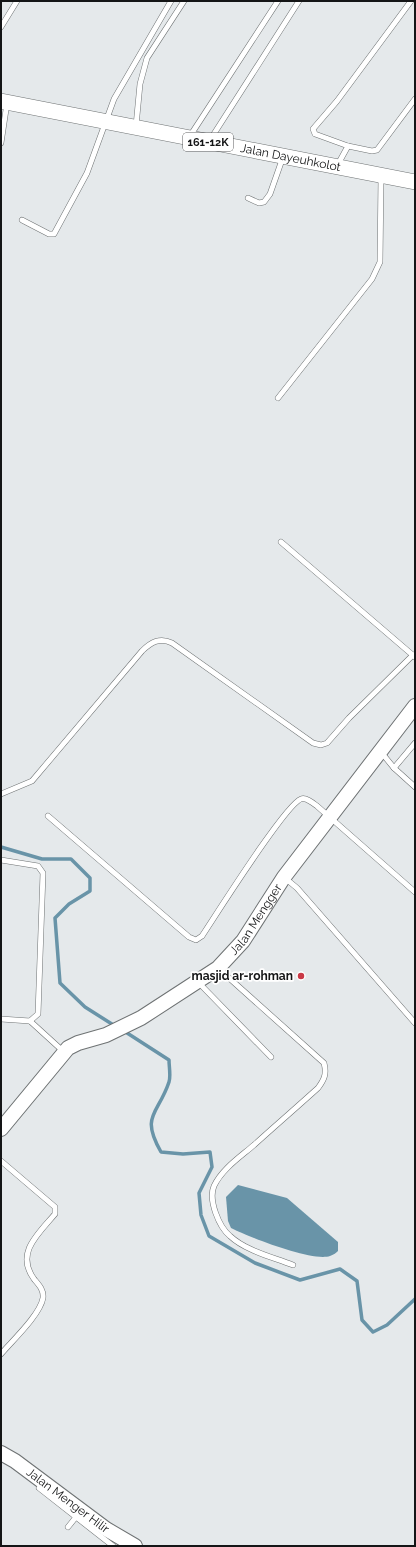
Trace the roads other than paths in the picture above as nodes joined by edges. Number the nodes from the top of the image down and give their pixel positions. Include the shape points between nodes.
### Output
1 (17, 1) edge
2 (171, 1) edge
3 (184, 1) edge
4 (278, 1) edge
5 (299, 1) edge
6 (411, 1) edge
7 (1, 27) edge
8 (415, 99) edge
9 (4, 101) edge
10 (105, 121) junction
11 (136, 127) junction
12 (189, 138) junction
13 (209, 142) junction
14 (1, 143) edge
15 (348, 146) junction
16 (283, 156) junction
17 (337, 167) junction
18 (381, 176) junction
19 (415, 182) edge
20 (248, 198) dead end
21 (22, 220) dead end
22 (278, 398) dead end
23 (281, 542) dead end
24 (414, 656) edge
25 (415, 706) edge
26 (415, 743) edge
27 (381, 751) junction
28 (394, 768) junction
29 (415, 787) edge
30 (1, 794) edge
31 (48, 816) dead end
32 (329, 817) junction
33 (1, 860) edge
34 (284, 877) junction
35 (415, 892) edge
36 (218, 968) junction
37 (198, 982) junction
38 (1, 1019) edge
39 (30, 1021) junction
40 (415, 1023) edge
41 (65, 1052) junction
42 (271, 1056) dead end
43 (1, 1129) edge
44 (1, 1161) edge
45 (293, 1265) dead end
46 (1, 1354) edge
47 (1, 1453) edge
48 (15, 1461) junction
49 (27, 1478) dead end
50 (33, 1482) dead end
51 (76, 1516) junction
52 (68, 1527) dead end
53 (124, 1544) edge

1 - 7 lane
2 - 10 lane via 114,99
3 - 11 lane via 147,58 140,84
4 - 12 lane
5 - 13 lane
6 - 15 lane via 337,101 313,129 315,134
8 - 15 lane via 377,150
9 - 10 main road, Jalan Dayeuhkolot / 161-12K
9 - 14 lane
10 - 11 main road, Jalan Dayeuhkolot / 161-12K
10 - 21 lane via 87,173 54,234 49,234
11 - 12 main road, Jalan Dayeuhkolot / 161-12K
12 - 13 main road, Jalan Dayeuhkolot / 161-12K
13 - 16 main road, Jalan Dayeuhkolot / 161-12K
15 - 17 lane
16 - 17 main road, Jalan Dayeuhkolot / 161-12K
16 - 20 lane via 270,194 264,202 259,203
17 - 18 main road, Jalan Dayeuhkolot / 161-12K
18 - 19 main road, Jalan Dayeuhkolot / 161-12K
18 - 22 lane via 380,262 372,279
23 - 24 lane
24 - 30 lane via 349,718 327,743 321,745 313,743 172,643 166,640 157,641 142,651 32,781
25 - 27 street, Jalan Mengger
26 - 28 lane
27 - 28 lane
27 - 32 street, Jalan Mengger
28 - 29 lane
31 - 32 lane via 196,940 202,936 274,828 292,806 300,799 306,799
32 - 34 street, Jalan Mengger
32 - 35 lane
33 - 39 lane via 38,866 43,873 38,1014
34 - 36 street, Jalan Mengger via 243,941
34 - 40 lane
36 - 37 street, Jalan Mengger
36 - 45 lane via 324,1063 326,1070 324,1081 318,1088 226,1169 214,1187 213,1202 220,1227 245,1246
37 - 41 street, Jalan Mengger via 141,1018 119,1029 78,1043
37 - 42 lane
38 - 39 lane
39 - 41 lane
41 - 43 street, Jalan Mengger
44 - 46 lane via 56,1210 34,1239 26,1259 27,1268 42,1288 43,1298 28,1323
47 - 48 street, Jalan Menger Hilir
48 - 49 lane via 21,1473
48 - 53 street, Jalan Menger Hilir
50 - 51 lane
51 - 52 lane
51 - 53 lane

